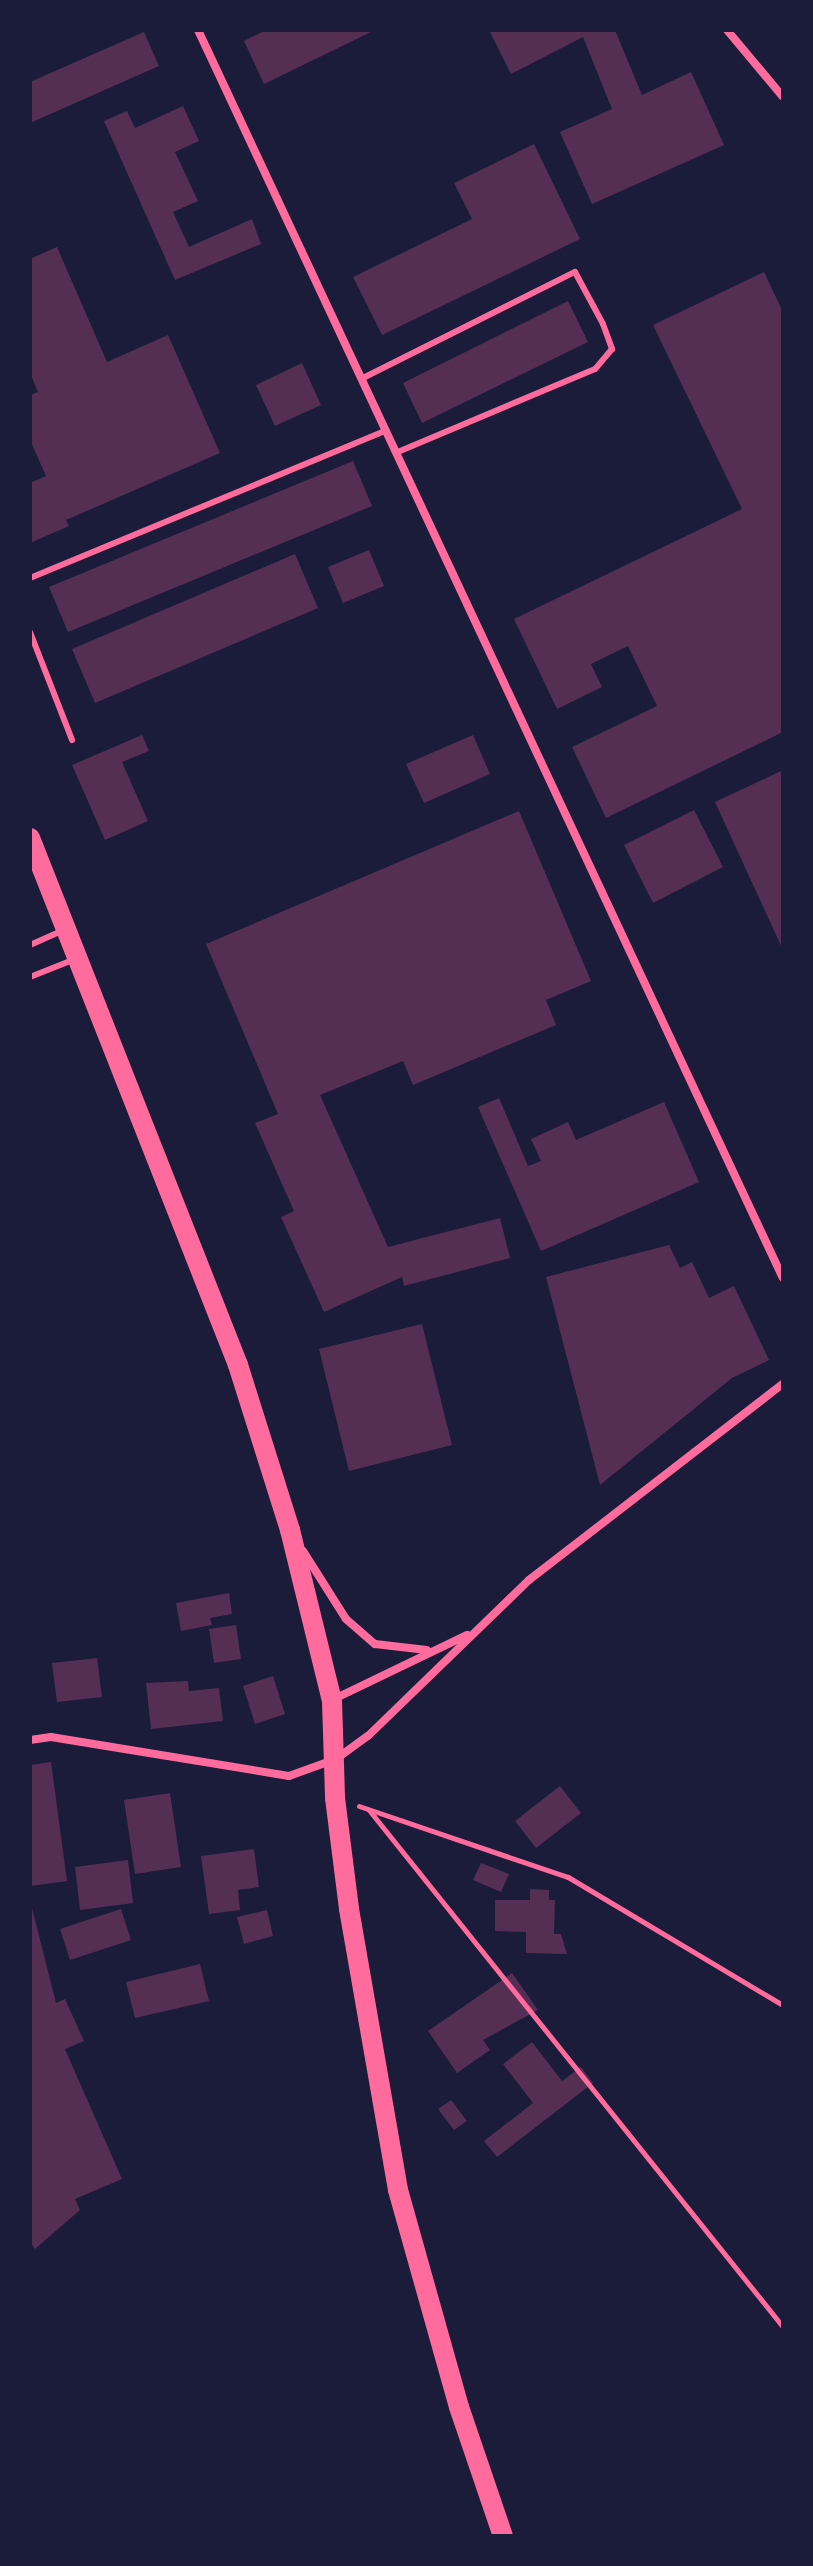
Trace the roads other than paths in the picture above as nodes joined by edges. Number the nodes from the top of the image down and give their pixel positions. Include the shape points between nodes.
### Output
1 (198, 30) edge
2 (727, 30) edge
3 (783, 97) edge
4 (363, 378) junction
5 (387, 430) junction
6 (398, 452) junction
7 (30, 578) edge
8 (30, 632) edge
9 (72, 740) dead end
10 (30, 838) edge
11 (68, 927) junction
12 (30, 945) edge
13 (80, 957) junction
14 (30, 977) edge
15 (783, 1278) edge
16 (783, 1384) edge
17 (290, 1530) junction
18 (472, 1633) junction
19 (427, 1650) junction
20 (332, 1701) junction
21 (30, 1740) edge
22 (336, 1759) junction
23 (503, 2536) edge

1 - 4 street
2 - 3 street
4 - 5 street
4 - 6 lane via 575,272 603,324 612,349 595,369
5 - 6 street
5 - 7 lane
6 - 15 street
8 - 9 lane
10 - 11 main road
11 - 12 lane
11 - 13 main road
13 - 14 lane
13 - 17 main road via 238,1365
16 - 18 street via 529,1580
17 - 19 street via 346,1619 375,1644
17 - 20 main road
18 - 19 street
18 - 22 street via 368,1736
19 - 20 street
20 - 22 main road
21 - 22 street via 51,1737 289,1776
22 - 23 main road via 335,1798 349,1909 377,2087 410,2243

